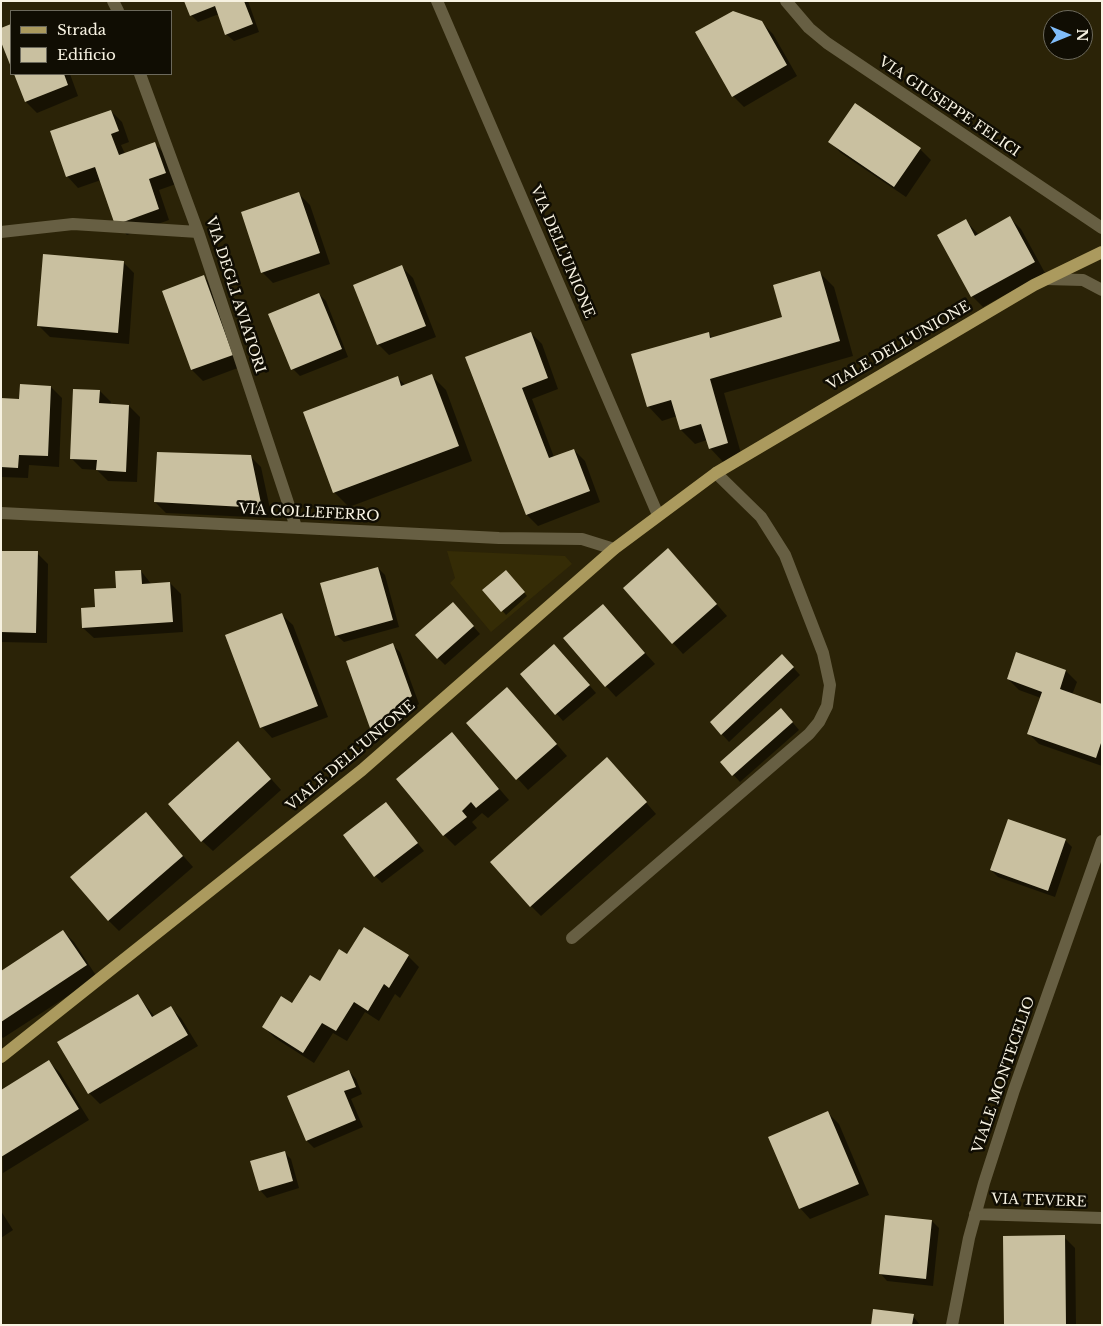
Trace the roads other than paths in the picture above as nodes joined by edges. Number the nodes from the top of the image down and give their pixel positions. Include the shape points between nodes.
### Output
1 (437, 1) edge
2 (786, 1) edge
3 (140, 75) edge
4 (1102, 228) edge
5 (1, 232) edge
6 (198, 232) junction
7 (1102, 252) edge
8 (1046, 279) junction
9 (1102, 290) edge
10 (716, 473) junction
11 (1, 513) edge
12 (658, 515) junction
13 (296, 527) junction
14 (614, 549) junction
15 (1102, 841) edge
16 (572, 938) dead end
17 (1, 1057) edge
18 (975, 1214) junction
19 (1102, 1218) edge
20 (952, 1325) edge

1 - 12 street, VIA DELL'UNIONE
2 - 4 street, VIA GIUSEPPE FELICI via 809,28 827,42
3 - 6 street, VIA DEGLI AVIATORI
5 - 6 street via 73,224
6 - 13 street, VIA DEGLI AVIATORI
7 - 8 main road, VIALE DELL'UNIONE
8 - 9 street via 1083,280
8 - 10 main road, VIALE DELL'UNIONE
10 - 12 main road, VIALE DELL'UNIONE
10 - 16 street via 761,517 785,555 826,662 830,685 827,706 809,734
11 - 13 street, VIA COLLEFERRO
12 - 14 main road, VIALE DELL'UNIONE
13 - 14 street, VIA COLLEFERRO via 499,538 582,538
14 - 17 main road, VIALE DELL'UNIONE via 362,770
15 - 18 street, VIALE MONTECELIO via 1014,1090
18 - 19 street, VIA TEVERE
18 - 20 street, VIALE MONTECELIO

